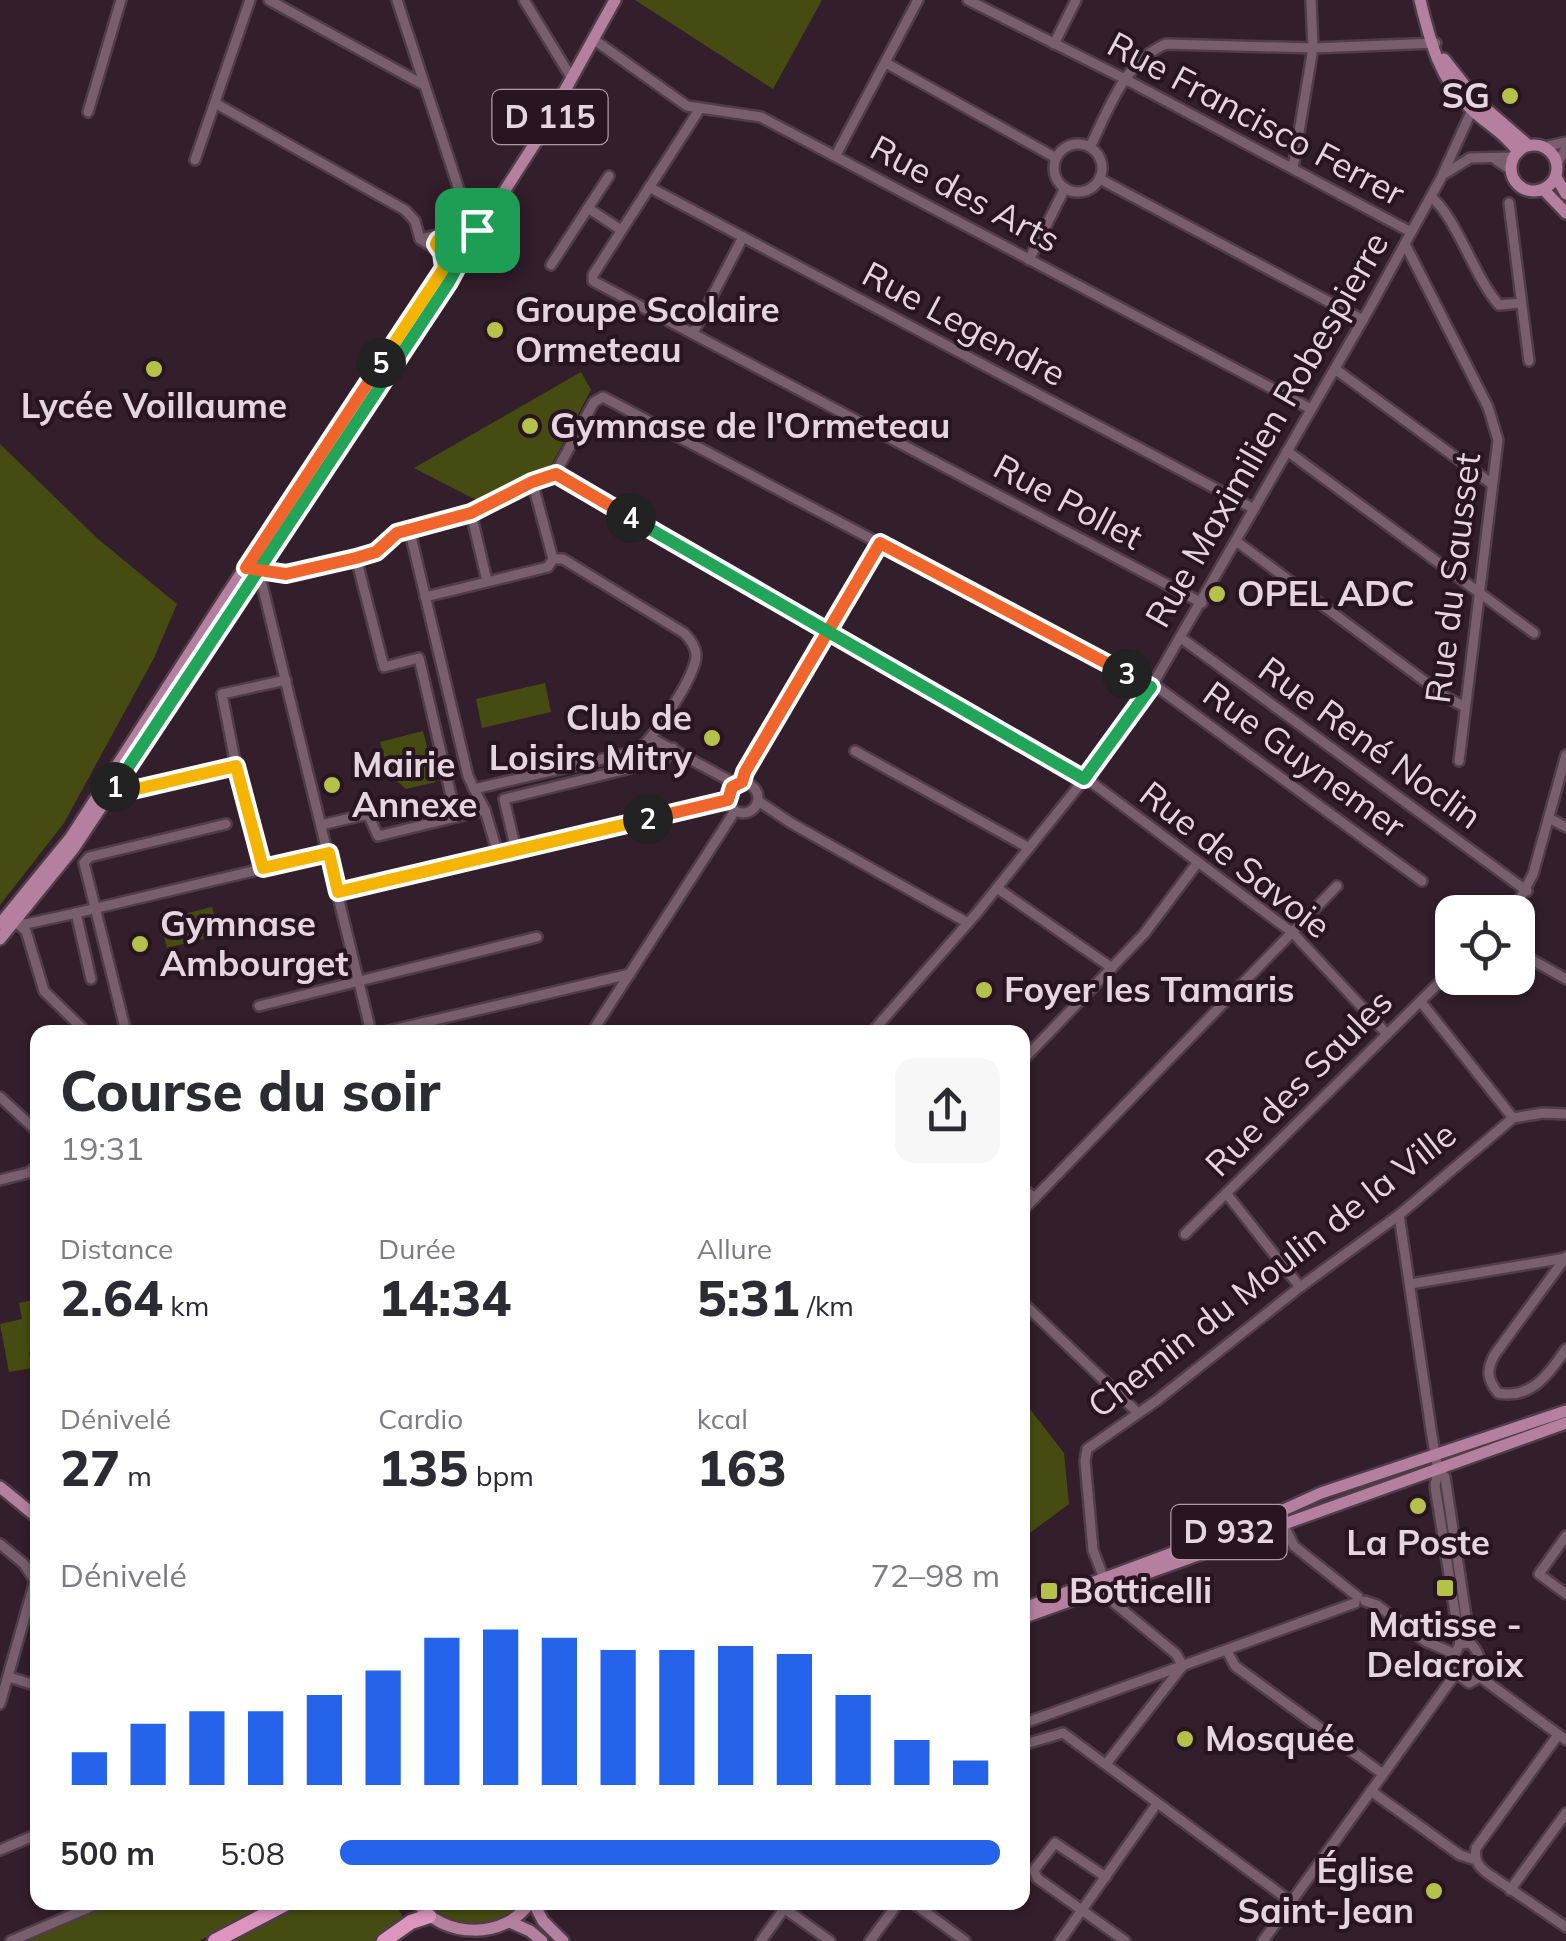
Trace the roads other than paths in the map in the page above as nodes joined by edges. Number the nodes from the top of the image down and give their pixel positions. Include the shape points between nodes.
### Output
1 (121, 0) edge
2 (250, 0) edge
3 (269, 0) edge
4 (397, 0) edge
5 (524, 0) edge
6 (614, 0) edge
7 (918, 0) edge
8 (968, 0) edge
9 (1076, 0) edge
10 (1311, 0) edge
11 (1423, 0) edge
12 (593, 39) junction
13 (1433, 43) junction
14 (1054, 44) junction
15 (1313, 48) junction
16 (886, 63) junction
17 (572, 78) junction
18 (1125, 79) junction
19 (424, 85) junction
20 (215, 103) junction
21 (699, 110) junction
22 (1472, 110) junction
23 (88, 112) dead end
24 (1566, 145) edge
25 (1090, 147) junction
26 (1544, 147) junction
27 (836, 155) junction
28 (1518, 156) junction
29 (1056, 158) junction
30 (195, 160) dead end
31 (1293, 168) junction
32 (1556, 171) junction
33 (610, 176) dead end
34 (1100, 178) junction
35 (1441, 178) junction
36 (649, 187) junction
37 (1065, 188) junction
38 (1543, 189) junction
39 (1566, 194) edge
40 (1432, 197) junction
41 (1508, 203) dead end
42 (588, 208) junction
43 (1566, 213) edge
44 (477, 230) junction
45 (622, 230) junction
46 (1411, 232) junction
47 (443, 235) junction
48 (743, 237) junction
49 (420, 239) junction
50 (1405, 244) junction
51 (449, 254) junction
52 (1029, 260) junction
53 (551, 265) dead end
54 (1521, 303) junction
55 (1363, 320) junction
56 (693, 333) junction
57 (1530, 361) dead end
58 (1335, 369) junction
59 (1310, 409) junction
60 (1288, 451) junction
61 (556, 474) junction
62 (532, 482) junction
63 (1492, 484) junction
64 (1254, 509) junction
65 (471, 513) junction
66 (408, 528) junction
67 (1236, 541) junction
68 (880, 543) junction
69 (356, 558) junction
70 (553, 559) junction
71 (246, 568) junction
72 (259, 572) junction
73 (488, 582) junction
74 (1480, 592) junction
75 (425, 596) junction
76 (1202, 603) junction
77 (828, 631) junction
78 (1534, 633) dead end
79 (1181, 638) junction
80 (286, 680) junction
81 (1152, 686) junction
82 (1465, 706) junction
83 (651, 738) junction
84 (672, 748) junction
85 (855, 751) dead end
86 (1566, 755) edge
87 (1459, 761) dead end
88 (236, 766) junction
89 (1084, 779) junction
90 (739, 783) junction
91 (474, 789) junction
92 (112, 791) junction
93 (728, 800) junction
94 (758, 801) junction
95 (486, 810) junction
96 (735, 811) junction
97 (456, 816) junction
98 (1549, 818) junction
99 (226, 824) dead end
100 (321, 825) junction
101 (1566, 827) edge
102 (1028, 848) junction
103 (516, 850) junction
104 (329, 853) junction
105 (498, 854) junction
106 (1198, 862) junction
107 (263, 868) junction
108 (1422, 880) dead end
109 (1337, 886) dead end
110 (997, 888) junction
111 (1527, 891) junction
112 (338, 892) junction
113 (1524, 895) edge
114 (96, 908) junction
115 (76, 913) junction
116 (968, 922) junction
117 (15, 923) junction
118 (0, 924) edge
119 (1292, 934) junction
120 (536, 937) dead end
121 (0, 939) edge
122 (1535, 962) edge
123 (1112, 968) junction
124 (630, 974) junction
125 (91, 979) dead end
126 (1566, 979) edge
127 (359, 982) junction
128 (1435, 987) edge
129 (1420, 1002) junction
130 (259, 1006) dead end
131 (79, 1025) edge
132 (124, 1025) edge
133 (369, 1025) edge
134 (414, 1025) edge
135 (597, 1025) edge
136 (878, 1025) edge
137 (1387, 1034) junction
138 (1030, 1052) edge
139 (0, 1097) edge
140 (1566, 1114) edge
141 (30, 1118) edge
142 (1512, 1118) junction
143 (26, 1122) junction
144 (30, 1125) edge
145 (30, 1171) edge
146 (0, 1180) edge
147 (1030, 1194) edge
148 (1226, 1194) junction
149 (1035, 1198) junction
150 (1030, 1203) edge
151 (1398, 1215) junction
152 (1185, 1234) dead end
153 (1566, 1258) edge
154 (1410, 1284) junction
155 (1300, 1287) junction
156 (1030, 1310) edge
157 (1566, 1350) edge
158 (1566, 1411) edge
159 (1136, 1412) junction
160 (1566, 1423) edge
161 (1436, 1456) junction
162 (1438, 1470) junction
163 (0, 1487) edge
164 (30, 1511) edge
165 (1283, 1524) junction
166 (1566, 1536) edge
167 (0, 1544) edge
168 (30, 1573) edge
169 (1106, 1582) junction
170 (1566, 1594) edge
171 (30, 1599) edge
172 (1360, 1600) junction
173 (1030, 1606) edge
174 (1030, 1615) edge
175 (1465, 1643) junction
176 (1227, 1651) junction
177 (1455, 1654) junction
178 (1183, 1666) junction
179 (1456, 1673) junction
180 (9, 1677) junction
181 (1480, 1677) junction
182 (30, 1684) edge
183 (0, 1704) edge
184 (1030, 1721) edge
185 (1562, 1737) edge
186 (1030, 1743) edge
187 (1106, 1764) junction
188 (1383, 1774) junction
189 (1371, 1790) junction
190 (1156, 1804) junction
191 (1566, 1813) edge
192 (30, 1837) edge
193 (0, 1850) edge
194 (1476, 1860) junction
195 (1106, 1878) junction
196 (1510, 1890) junction
197 (1290, 1901) junction
198 (79, 1910) edge
199 (273, 1910) edge
200 (424, 1910) edge
201 (526, 1910) edge
202 (537, 1910) edge
203 (784, 1910) edge
204 (792, 1910) edge
205 (892, 1910) edge
206 (923, 1910) edge
207 (1082, 1910) junction
208 (429, 1916) junction
209 (510, 1922) junction
210 (1566, 1927) edge
211 (11, 1941) edge
212 (215, 1941) edge
213 (384, 1941) edge
214 (542, 1941) edge
215 (562, 1941) edge
216 (761, 1941) edge
217 (830, 1941) edge
218 (870, 1941) edge
219 (965, 1941) edge
220 (1060, 1941) edge
221 (1125, 1941) edge
222 (1263, 1941) edge

1 - 23 street
2 - 20 street
3 - 19 street
4 - 19 street
5 - 17 street
6 - 12 main road, D 115
7 - 16 street
8 - 14 street, Rue Francisco Ferrer
9 - 14 street
10 - 15 street
11 - 13 main road
12 - 17 main road, D 115
12 - 21 street, Rue des Arts
13 - 15 street
13 - 22 main road via 1450,84
13 - 28 main road
14 - 18 street, Rue Francisco Ferrer
15 - 18 street via 1166,44 1148,52
15 - 31 street
16 - 27 street
16 - 29 street
17 - 44 main road, D 115
18 - 25 street
18 - 31 street, Rue Francisco Ferrer
19 - 44 street
20 - 30 street
20 - 49 street via 405,210
21 - 27 street, Rue des Arts via 761,118
21 - 36 street
22 - 28 main road
22 - 35 street, Rue Maximilien Robespierre
24 - 26 street
24 - 32 street
25 - 29 street via 1074,144
25 - 34 street via 1100,157
26 - 28 main road
26 - 32 main road
27 - 52 street, Rue des Arts
28 - 35 street via 1463,161
28 - 38 main road via 1522,188
29 - 37 street via 1056,178
31 - 46 street, Rue Francisco Ferrer
32 - 38 main road
32 - 39 main road
33 - 42 street
34 - 37 street via 1080,192
34 - 55 street
35 - 40 street, Rue Maximilien Robespierre
36 - 45 street
36 - 48 street, Rue Legendre
37 - 52 street
38 - 43 main road
40 - 46 street, Rue Maximilien Robespierre
40 - 54 street via 1488,292 1500,305
41 - 54 street
42 - 45 street
42 - 53 street
44 - 47 street
44 - 51 main road, D 115
45 - 56 street, Rue Pollet via 592,279
46 - 50 street, Rue Maximilien Robespierre
47 - 49 street
47 - 51 street via 436,244
48 - 56 street
48 - 64 street, Rue Legendre
49 - 51 street
50 - 55 street, Rue Maximilien Robespierre
50 - 63 street, Rue du Sausset via 1495,423
51 - 71 main road, D 115
51 - 72 main road, D 115
52 - 59 street, Rue des Arts
54 - 57 street
55 - 58 street, Rue Maximilien Robespierre
56 - 76 street, Rue Pollet
58 - 59 street, Rue Maximilien Robespierre
58 - 63 street
59 - 60 street, Rue Maximilien Robespierre
60 - 64 street, Rue Maximilien Robespierre
60 - 74 street
61 - 62 street
61 - 68 street, Rue Guynemer via 598,396
61 - 77 street, Rue de Savoie
62 - 65 street
62 - 70 street
63 - 74 street, Rue du Sausset
64 - 67 street, Rue Maximilien Robespierre
65 - 66 street
65 - 73 street
66 - 69 street
66 - 75 street
67 - 76 street, Rue Maximilien Robespierre
67 - 82 street
68 - 77 street
68 - 81 street, Rue Guynemer
69 - 72 street via 286,574
69 - 97 street via 384,667 419,658
70 - 73 street via 548,567
70 - 83 street via 599,580 694,646 694,668
71 - 72 street
71 - 118 main road, D 115 via 71,838
72 - 80 street
72 - 92 main road, D 115
73 - 75 street
74 - 78 street
74 - 82 street, Rue du Sausset
75 - 91 street
76 - 79 street, Rue Maximilien Robespierre
77 - 89 street, Rue de Savoie
77 - 90 street
79 - 81 street, Rue Maximilien Robespierre
79 - 111 street, Rue René Noclin
80 - 88 street via 222,694
80 - 100 street
81 - 89 street, Rue Maximilien Robespierre
81 - 108 street, Rue Guynemer
82 - 87 street, Rue du Sausset
83 - 84 street
83 - 91 street via 637,751
84 - 90 street
84 - 103 street via 664,760 504,799
85 - 102 street
86 - 98 street
88 - 92 street
88 - 107 street
89 - 102 street, Rue Maximilien Robespierre
89 - 106 street, Rue de Savoie
90 - 93 street
90 - 94 street via 755,788
91 - 95 street
92 - 117 main road, D 115
93 - 96 street
93 - 103 street
94 - 96 street via 749,812
94 - 116 street
95 - 97 street
95 - 105 street
96 - 124 street
97 - 100 street via 378,836 368,814
98 - 101 street
98 - 111 street
99 - 114 street via 89,858 84,863
100 - 104 street
102 - 110 street, Rue Maximilien Robespierre
103 - 105 street
104 - 107 street
104 - 112 street
105 - 112 street
106 - 119 street, Rue de Savoie
106 - 123 street
107 - 114 street
109 - 119 street
110 - 116 street, Rue Maximilien Robespierre
110 - 123 street
111 - 113 street
112 - 127 street
114 - 115 street
114 - 132 street
115 - 117 street
115 - 125 street
116 - 136 street, Rue Maximilien Robespierre
117 - 121 main road, D 115
117 - 131 street via 26,931 44,991
119 - 137 street, Rue de Savoie
119 - 149 street
120 - 127 street
122 - 126 street
123 - 138 street
124 - 134 street
124 - 135 street
127 - 130 street
127 - 133 street
128 - 129 street, Rue des Saules
129 - 137 street, Rue des Saules
129 - 142 street
137 - 148 street, Rue des Saules
139 - 143 street
140 - 142 street
141 - 143 street
142 - 151 street, Chemin du Moulin de la Ville
143 - 144 street
145 - 146 street
147 - 149 street
148 - 152 street, Rue des Saules
148 - 155 street
149 - 150 street
151 - 154 street
151 - 155 street, Chemin du Moulin de la Ville
153 - 154 street
153 - 157 street via 1495,1354 1488,1376 1508,1396 1543,1382
154 - 161 street
155 - 159 street, Chemin du Moulin de la Ville
156 - 159 street
158 - 161 main road, D 932
159 - 169 street, Chemin du Moulin de la Ville via 1091,1445 1085,1461 1093,1550
160 - 162 main road, D 932
161 - 162 street
161 - 169 main road, D 932 via 1321,1493
162 - 165 main road, D 932
162 - 175 street via 1435,1486
163 - 164 main road
165 - 169 main road, D 932
165 - 172 street via 1294,1546
166 - 170 street via 1539,1574
167 - 168 street
169 - 173 main road, D 932
169 - 174 main road, D 932
169 - 178 street via 1117,1608
171 - 180 street
172 - 176 street
172 - 177 street
175 - 177 street
175 - 181 street via 1477,1649
176 - 178 street
176 - 188 street via 1235,1666
177 - 179 street
178 - 184 street
178 - 187 street
179 - 181 street via 1468,1683
179 - 188 street
180 - 182 street
180 - 183 street
181 - 185 street
185 - 194 street via 1476,1848
186 - 187 street via 1063,1734
187 - 190 street
188 - 189 street
189 - 194 street
189 - 197 street
190 - 195 street
190 - 197 street
191 - 196 street
192 - 193 street
194 - 196 street
195 - 207 street
195 - 207 street via 1052,1844 1034,1874
196 - 210 street
197 - 222 street
198 - 211 street
199 - 212 highway
200 - 208 main road
201 - 209 main road
202 - 215 main road
203 - 216 street
204 - 217 street
205 - 218 street
206 - 219 street
207 - 220 street
207 - 221 street
208 - 209 main road via 462,1930
208 - 213 highway
209 - 214 main road

